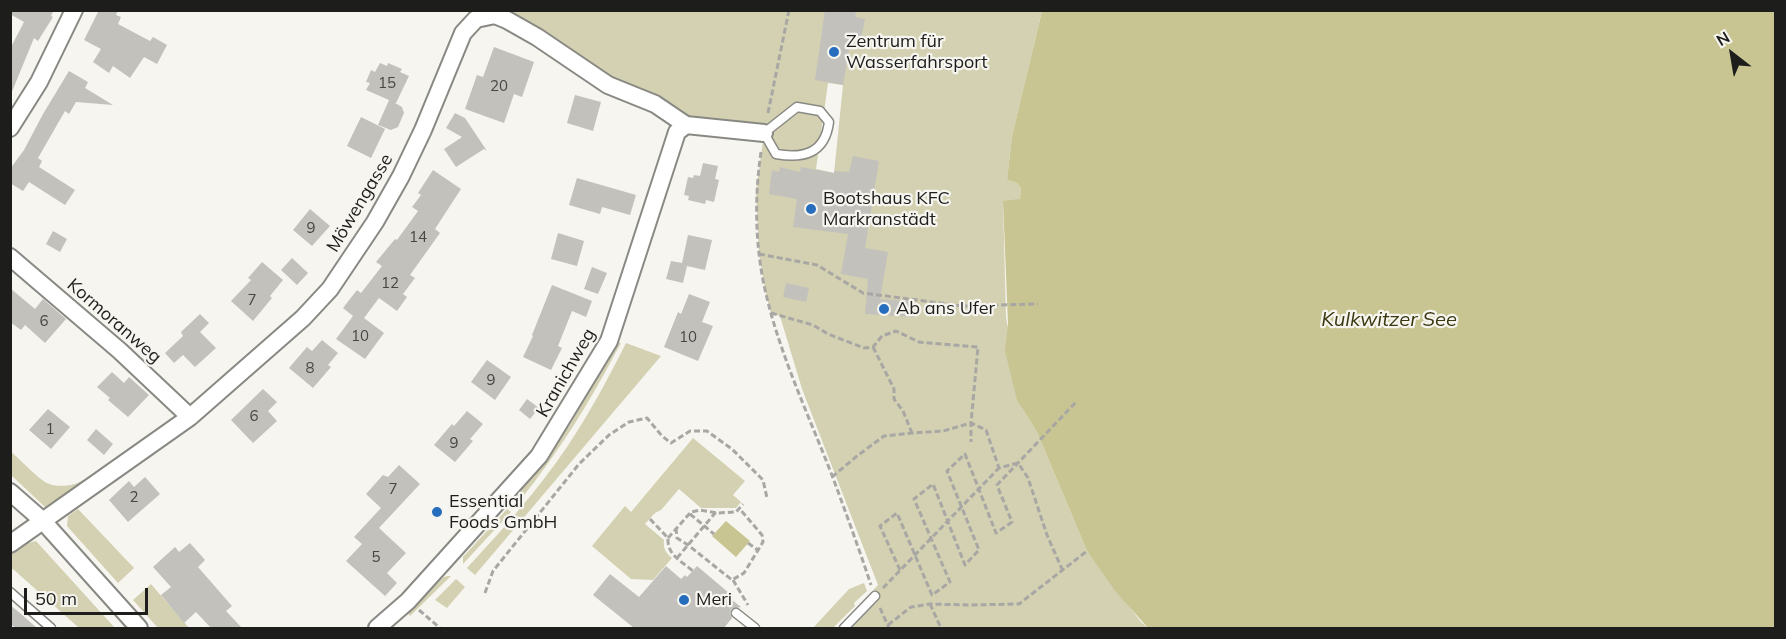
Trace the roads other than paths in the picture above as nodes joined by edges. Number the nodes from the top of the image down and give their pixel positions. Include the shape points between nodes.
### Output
1 (74, 10) edge
2 (686, 125) junction
3 (10, 128) edge
4 (764, 133) junction
5 (10, 257) edge
6 (190, 417) junction
7 (10, 492) edge
8 (42, 520) junction
9 (10, 544) edge
10 (10, 592) edge
11 (875, 596) road end
12 (736, 613) dead end
13 (51, 628) edge
14 (139, 628) edge
15 (377, 628) edge
16 (755, 628) edge
17 (844, 628) edge

1 - 3 street via 39,82
2 - 4 street
2 - 6 street, Möwengasse via 655,104 608,85 507,20 495,15 476,19 463,33 401,176 330,289 303,318
2 - 15 street, Kranichweg via 677,132 609,341 539,456 408,601
4 - 4 lane via 776,154 793,157 821,145 829,122 820,111 797,107
5 - 6 street, Kormoranweg
6 - 8 street, Möwengasse
7 - 8 street
8 - 9 street, Möwengasse
8 - 14 street
10 - 13 lane
11 - 17 lane
12 - 16 lane

